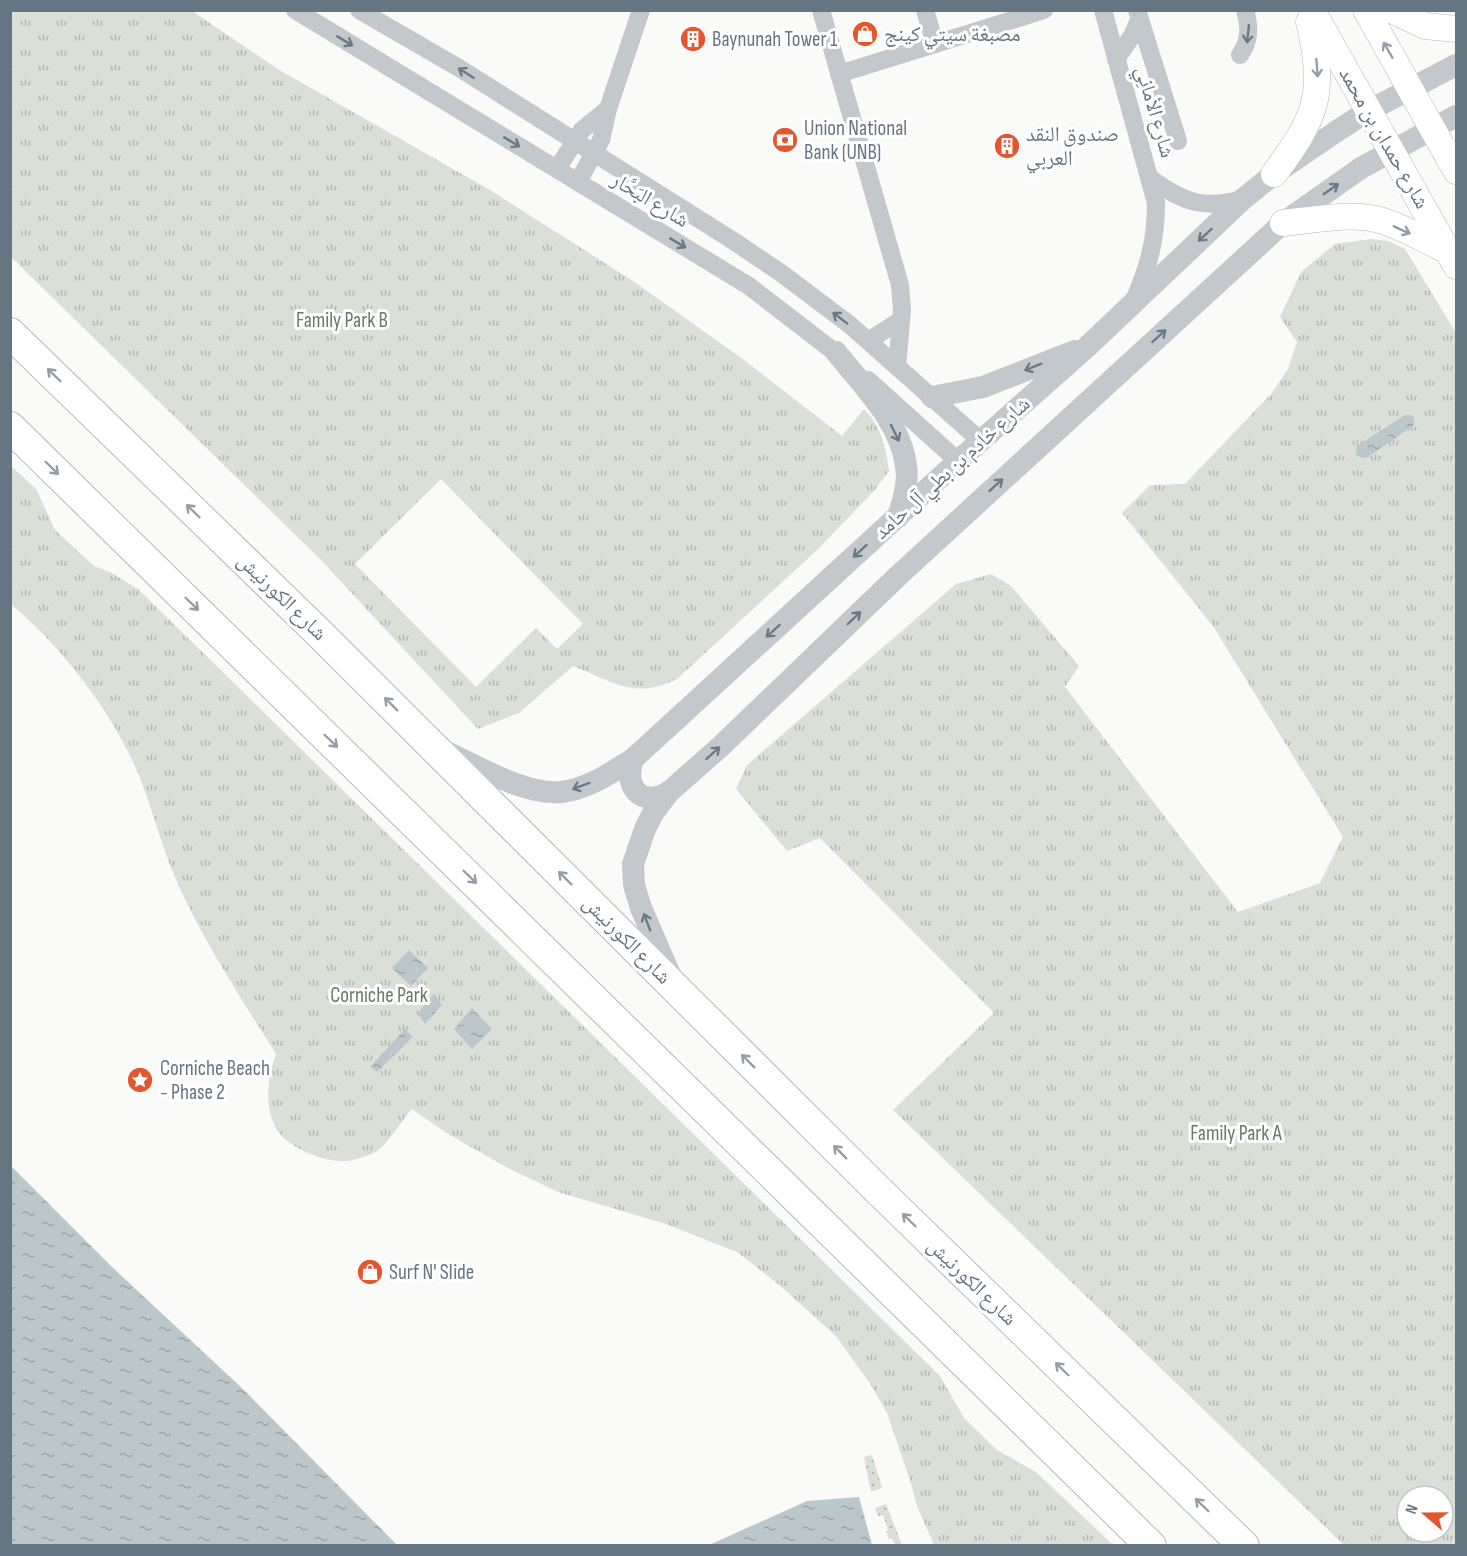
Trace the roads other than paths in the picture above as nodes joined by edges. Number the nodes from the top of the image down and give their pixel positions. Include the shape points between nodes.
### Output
1 (295, 10) edge
2 (359, 10) edge
3 (642, 10) edge
4 (821, 10) edge
5 (925, 10) edge
6 (1044, 10) edge
7 (1104, 10) edge
8 (1245, 10) edge
9 (1306, 10) edge
10 (1312, 10) edge
11 (1366, 10) edge
12 (1392, 10) edge
13 (1138, 15) edge
14 (1456, 29) edge
15 (934, 44) junction
16 (1240, 55) dead end
17 (1116, 59) junction
18 (1456, 64) edge
19 (839, 74) junction
20 (1411, 88) junction
21 (608, 109) junction
22 (1368, 111) junction
23 (1456, 116) edge
24 (1433, 129) junction
25 (574, 141) junction
26 (1178, 141) dead end
27 (1393, 150) junction
28 (595, 153) junction
29 (557, 170) junction
30 (1456, 171) edge
31 (1274, 174) junction
32 (1150, 178) junction
33 (578, 182) junction
34 (1243, 199) junction
35 (1283, 223) junction
36 (1452, 258) edge
37 (1133, 302) junction
38 (901, 320) junction
39 (10, 333) edge
40 (868, 341) junction
41 (1088, 346) junction
42 (836, 352) junction
43 (897, 367) junction
44 (932, 397) junction
45 (10, 427) edge
46 (981, 441) junction
47 (958, 461) junction
48 (898, 517) junction
49 (432, 746) junction
50 (633, 759) junction
51 (669, 792) junction
52 (681, 994) junction
53 (1151, 1545) edge
54 (1244, 1545) edge

1 -> 29 street, شارع البَحَّار
25 -> 2 street, شارع البَحَّار
3 - 21 street
4 - 19 street
5 - 15 street
6 - 15 street
7 - 17 street, شارع الأمانِي
8 -> 16 street via 1249,36
9 -> 31 main road via 1316,53 1316,102 1297,144
10 - 22 main road, شارع حمدان بن محمد
20 -> 11 main road
12 - 14 main road via 1425,26
13 - 17 street, شارع الأمانِي via 1132,36
13 - 26 street
15 - 19 street
17 - 32 street, شارع الأمانِي
18 - 20 street, شارع خادم بن بطي آل حامد
19 - 38 street via 900,285
20 - 22 street, شارع خادم بن بطي آل حامد
20 - 24 main road
21 - 25 street
21 - 28 street
22 - 27 main road, شارع حمدان بن محمد
22 - 31 street, شارع خادم بن بطي آل حامد
23 - 24 street, شارع خادم بن بطي آل حامد
24 - 27 street, شارع خادم بن بطي آل حامد
24 - 30 main road
25 - 28 street, شارع البَحَّار
25 - 29 street
35 -> 27 street, شارع خادم بن بطي آل حامد
27 - 36 main road, شارع حمدان بن محمد
28 - 33 street
40 -> 28 street, شارع البَحَّار via 781,273
29 - 33 street, شارع البَحَّار
31 - 34 street, شارع خادم بن بطي آل حامد
32 - 34 street, شارع الأمانِي via 1176,195 1204,204
32 - 37 street, شارع الأمانِي via 1156,203 1156,229
33 -> 42 street, شارع البَحَّار via 749,286
34 -> 37 street, شارع خادم بن بطي آل حامد
35 -> 36 main road via 1333,217 1381,220
51 -> 35 street, شارع خادم بن بطي آل حامد
37 - 41 street, شارع خادم بن بطي آل حامد
38 - 40 street
38 - 43 street
49 -> 39 highway, شارع الكورنيش
40 - 43 street, شارع البَحَّار
41 -> 44 street via 983,387
41 - 46 street, شارع خادم بن بطي آل حامد
42 - 47 street, شارع البَحَّار
42 -> 48 street via 883,413 899,441 906,476
43 - 44 street, شارع البَحَّار
44 - 46 street, شارع البَحَّار
45 -> 53 highway
46 - 47 street, شارع خادم بن بطي آل حامد
47 - 48 street, شارع خادم بن بطي آل حامد
48 -> 50 street, شارع خادم بن بطي آل حامد
50 -> 49 street, شارع خادم بن بطي آل حامد via 585,785 551,792 518,784
52 -> 49 highway, شارع الكورنيش
50 - 51 street via 630,782 637,792 647,798 659,798
52 -> 51 street, شارع خادم بن بطي آل حامد via 653,937 634,885 633,864 645,829
54 -> 52 highway, شارع الكورنيش

